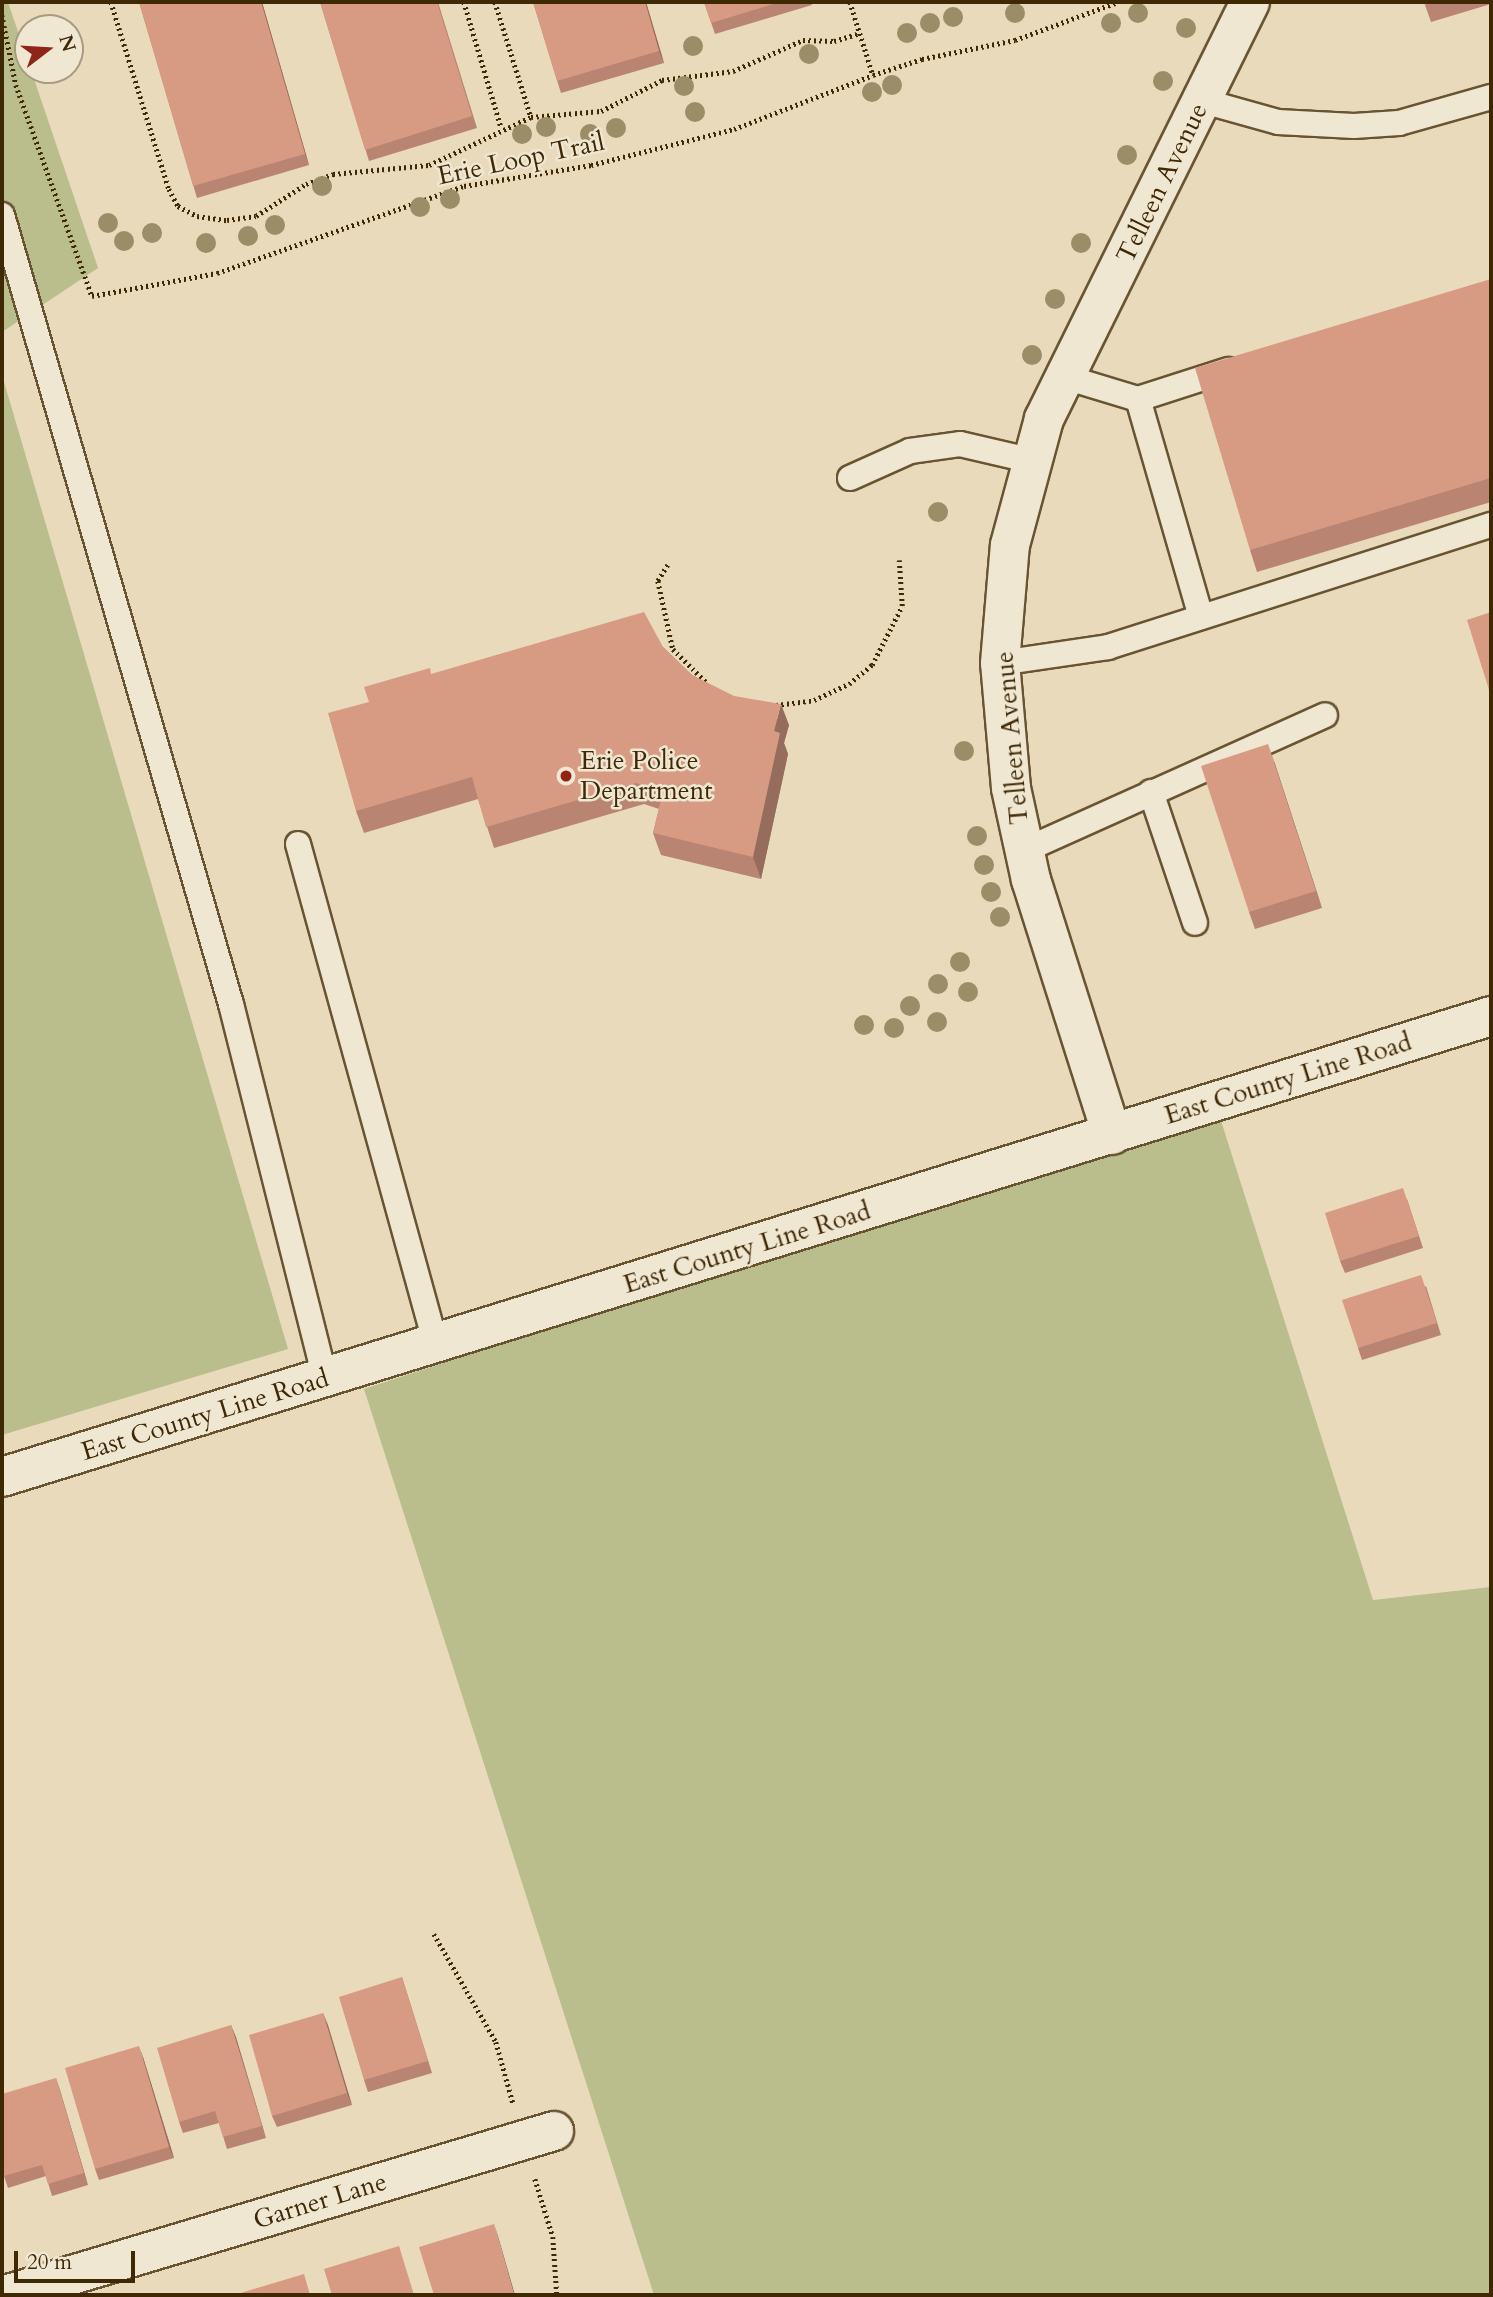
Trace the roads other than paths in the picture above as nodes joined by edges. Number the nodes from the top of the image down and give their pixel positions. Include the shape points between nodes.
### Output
1 (1250, 2) edge
2 (1491, 97) edge
3 (1203, 101) junction
4 (2, 215) edge
5 (1256, 361) edge
6 (1065, 377) junction
7 (1138, 399) junction
8 (1033, 461) junction
9 (850, 478) dead end
10 (1491, 525) edge
11 (1201, 617) junction
12 (1000, 663) junction
13 (1325, 715) dead end
14 (1152, 792) junction
15 (298, 844) dead end
16 (1023, 851) junction
17 (1195, 923) dead end
18 (1491, 1016) edge
19 (1112, 1135) junction
20 (436, 1345) junction
21 (325, 1379) junction
22 (2, 1477) edge
23 (554, 2130) dead end
24 (5, 2295) edge

1 - 3 street, Telleen Avenue
2 - 3 lane via 1399,123 1354,126 1278,122
3 - 6 street, Telleen Avenue
4 - 21 lane via 231,1004
5 - 7 lane
6 - 7 lane
6 - 8 street, Telleen Avenue via 1044,419
7 - 11 lane
8 - 9 lane via 960,444 910,451
8 - 12 street, Telleen Avenue via 1010,545
10 - 11 lane
11 - 12 lane via 1108,647
12 - 16 street, Telleen Avenue via 1011,788
13 - 14 lane
14 - 16 lane
14 - 17 lane
15 - 20 lane
16 - 19 street, Telleen Avenue
18 - 19 street, East County Line Road
19 - 20 street, East County Line Road
20 - 21 street, East County Line Road
21 - 22 street, East County Line Road
23 - 24 street, Garner Lane

